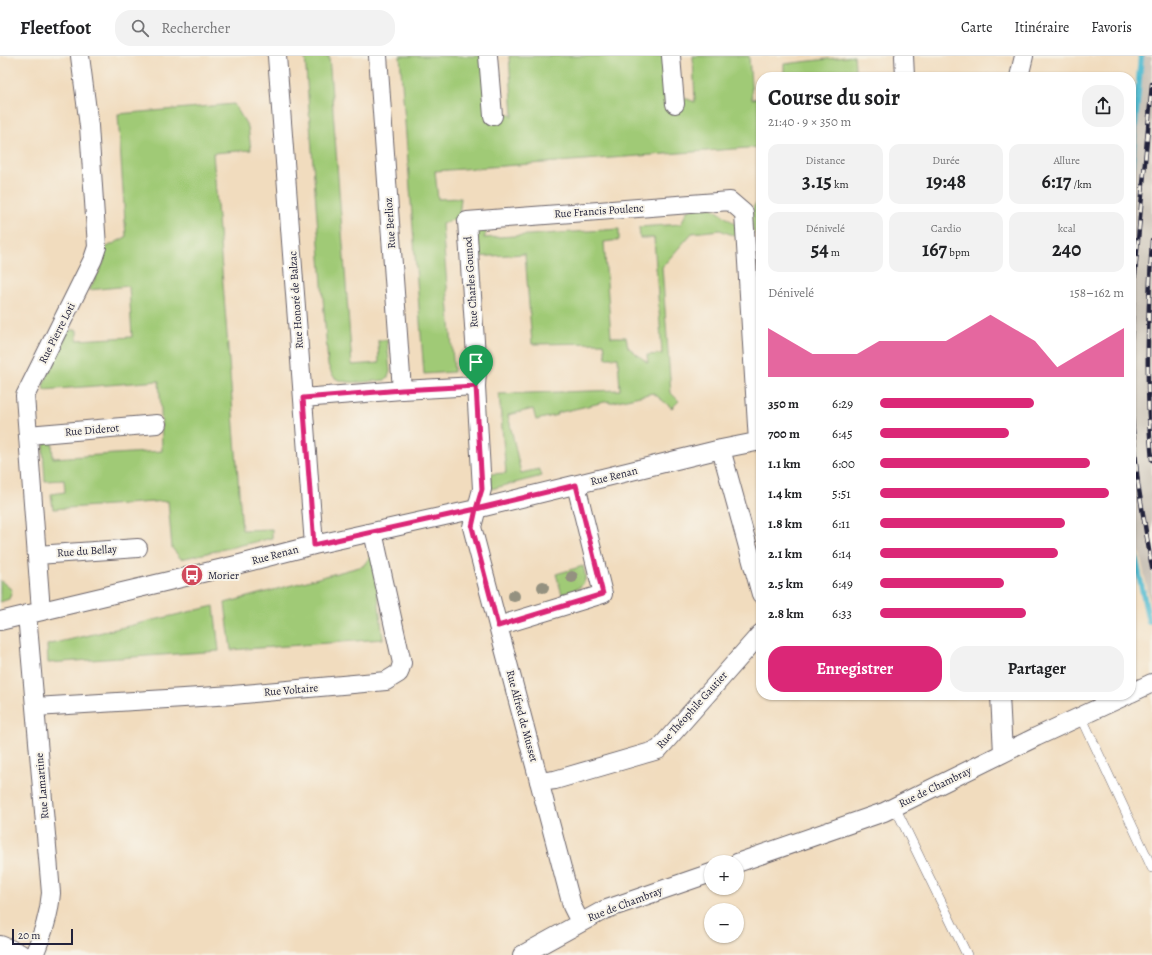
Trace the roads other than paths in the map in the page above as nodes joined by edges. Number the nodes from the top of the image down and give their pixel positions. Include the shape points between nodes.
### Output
1 (80, 56) edge
2 (277, 56) edge
3 (378, 56) edge
4 (488, 56) edge
5 (671, 56) edge
6 (904, 56) edge
7 (1024, 56) edge
8 (906, 72) edge
9 (1020, 72) edge
10 (674, 104) dead end
11 (493, 116) dead end
12 (467, 221) joint
13 (756, 384) edge
14 (476, 386) junction
15 (402, 390) junction
16 (303, 398) junction
17 (157, 424) dead end
18 (28, 435) junction
19 (756, 442) edge
20 (721, 449) junction
21 (576, 485) junction
22 (476, 509) junction
23 (373, 532) junction
24 (314, 545) junction
25 (138, 548) dead end
26 (37, 555) junction
27 (756, 576) edge
28 (34, 613) junction
29 (0, 621) edge
30 (498, 626) junction
31 (756, 639) edge
32 (1152, 683) edge
33 (1136, 691) edge
34 (1000, 700) edge
35 (1115, 700) edge
36 (35, 707) junction
37 (1081, 716) junction
38 (1003, 753) junction
39 (539, 782) junction
40 (895, 806) junction
41 (744, 862) edge
42 (1152, 868) edge
43 (704, 875) edge
44 (580, 922) junction
45 (0, 947) edge
46 (19, 955) edge
47 (34, 955) edge
48 (522, 955) edge
49 (967, 955) edge

1 - 18 street, Rue Pierre Loti via 89,126 97,247 25,396
2 - 16 street, Rue Honoré de Balzac
3 - 15 street, Rue Berlioz
4 - 11 street
5 - 10 street
6 - 8 street
7 - 9 street
12 - 13 street, Rue Francis Poulenc via 730,201 744,213
12 - 14 street, Rue Charles Gounod
14 - 15 street
14 - 22 street, Rue Charles Gounod via 482,489
15 - 16 street
16 - 24 street, Rue Honoré de Balzac
17 - 18 street, Rue Diderot
18 - 26 street, Rue Pierre Loti
19 - 20 street, Rue Renan
20 - 21 street, Rue Renan
20 - 27 street
21 - 22 street, Rue Renan
21 - 30 street via 603,594
22 - 23 street, Rue Renan
22 - 30 street, Rue Alfred de Musset via 472,527
23 - 24 street, Rue Renan
23 - 36 street, Rue Voltaire via 402,663 399,672 386,682 233,695
24 - 28 street, Rue Renan
25 - 26 street, Rue du Bellay
26 - 28 street, Rue Pierre Loti
28 - 29 street, Rue Renan
28 - 36 street, Rue Lamartine
30 - 39 street, Rue Alfred de Musset
31 - 39 street, Rue Théophile Gautier via 658,750 555,780
32 - 33 street
34 - 38 street
35 - 37 street, Rue de Chambray
36 - 47 street, Rue Lamartine via 51,893 46,924
37 - 38 street, Rue de Chambray
37 - 42 lane
38 - 40 street, Rue de Chambray
39 - 44 street, Rue Alfred de Musset via 572,906
40 - 41 street, Rue de Chambray
40 - 49 lane
43 - 44 street, Rue de Chambray via 604,910
44 - 48 street, Rue de Chambray
45 - 46 street

